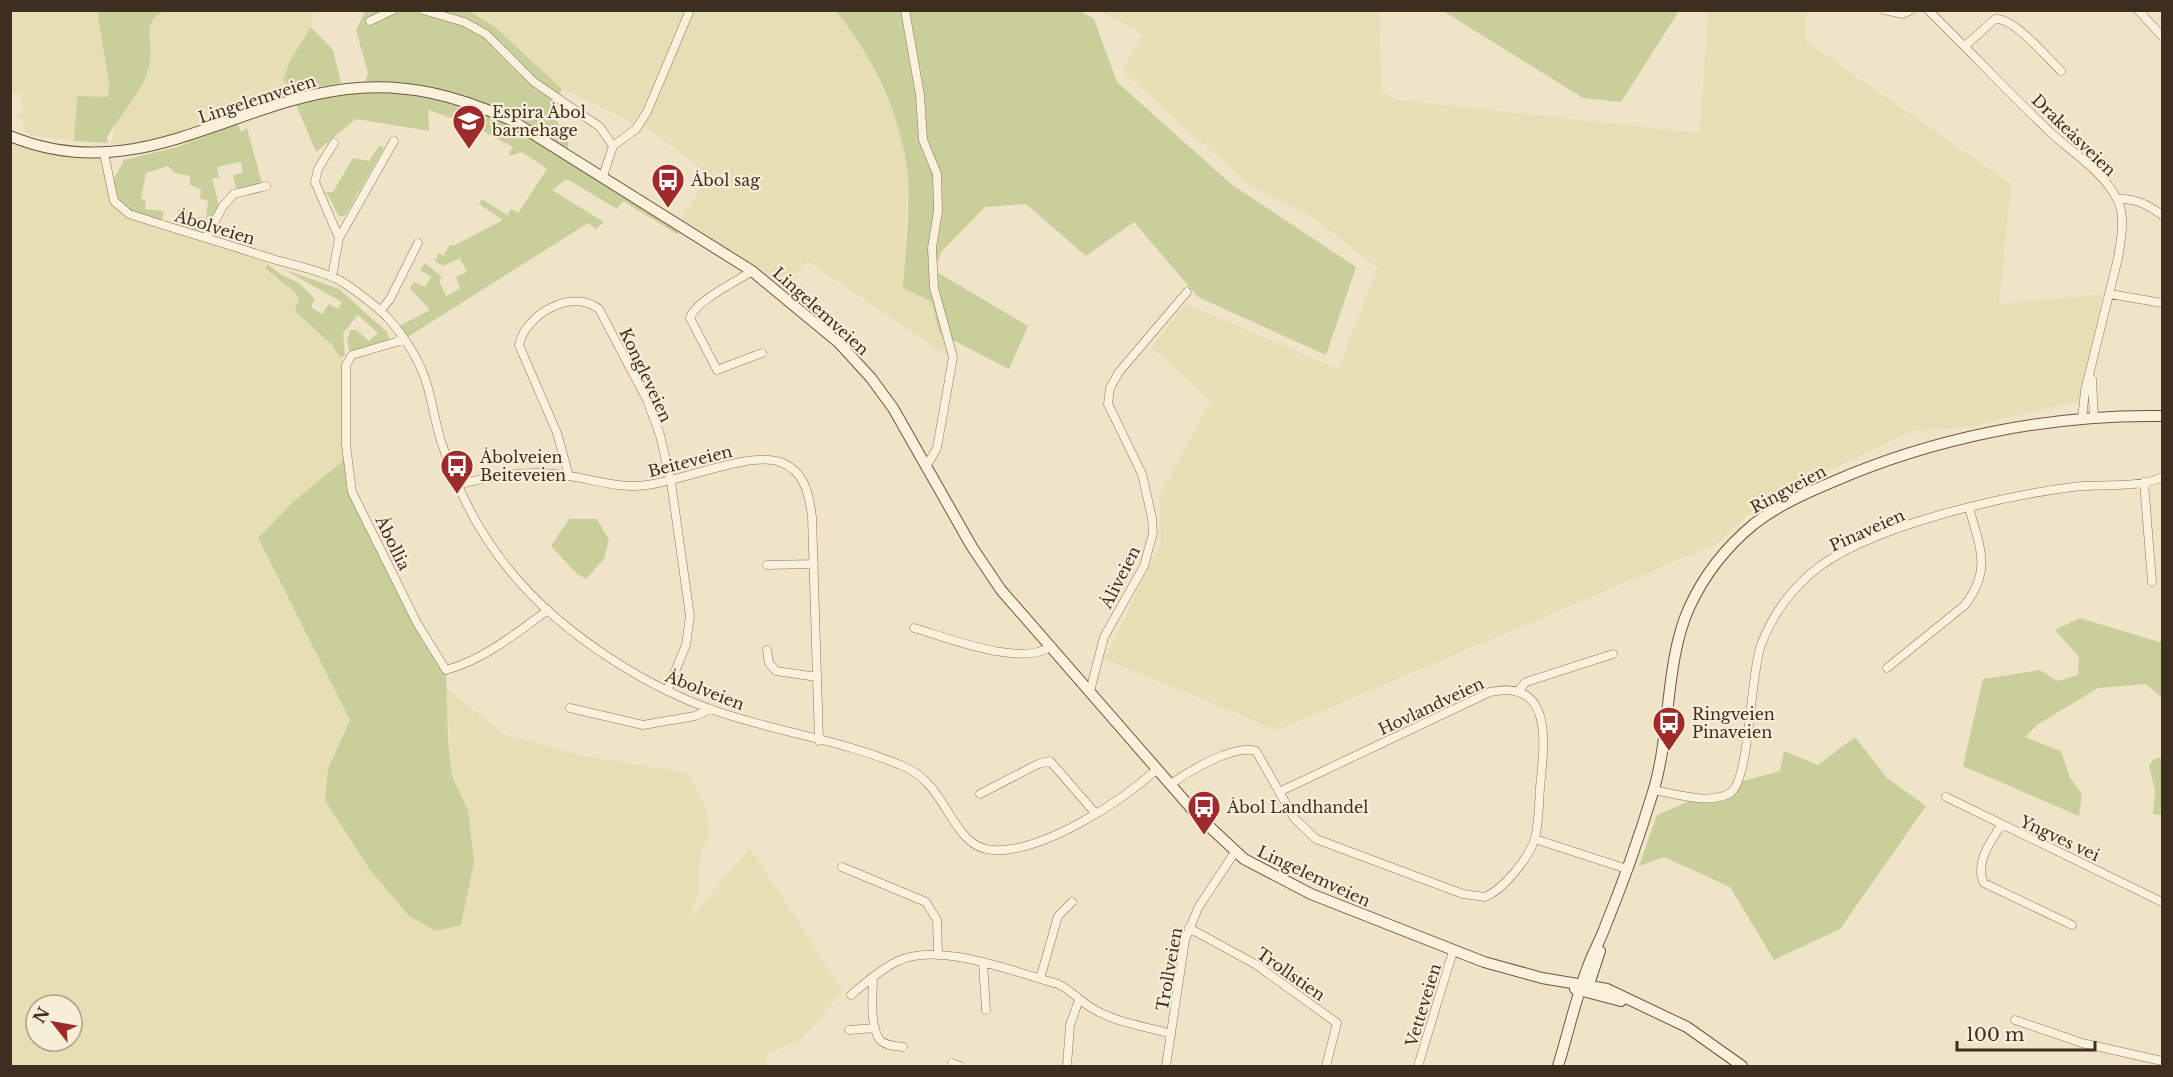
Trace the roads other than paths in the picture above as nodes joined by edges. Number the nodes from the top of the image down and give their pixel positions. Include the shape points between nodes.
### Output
1 (393, 10) edge
2 (423, 10) edge
3 (690, 10) edge
4 (905, 10) edge
5 (1884, 10) edge
6 (1911, 10) edge
7 (1928, 10) edge
8 (2139, 10) edge
9 (370, 21) dead end
10 (2163, 36) edge
11 (1965, 46) junction
12 (2061, 71) dead end
13 (10, 136) edge
14 (394, 141) dead end
15 (334, 143) dead end
16 (613, 146) junction
17 (109, 152) junction
18 (603, 176) junction
19 (266, 186) dead end
20 (2118, 199) junction
21 (2163, 215) edge
22 (207, 238) junction
23 (339, 238) junction
24 (418, 243) dead end
25 (752, 271) junction
26 (332, 277) junction
27 (1187, 292) dead end
28 (2110, 294) junction
29 (2163, 303) edge
30 (380, 311) junction
31 (403, 340) junction
32 (762, 353) dead end
33 (2092, 369) junction
34 (2163, 416) edge
35 (2082, 419) junction
36 (2094, 419) junction
37 (927, 465) junction
38 (569, 476) junction
39 (2163, 477) edge
40 (672, 482) junction
41 (2144, 482) junction
42 (457, 486) junction
43 (1969, 508) junction
44 (814, 564) junction
45 (767, 565) dead end
46 (2152, 582) dead end
47 (548, 610) junction
48 (914, 628) dead end
49 (1051, 646) junction
50 (767, 650) dead end
51 (1613, 654) dead end
52 (1887, 668) dead end
53 (817, 677) junction
54 (667, 691) junction
55 (1090, 691) junction
56 (1517, 692) junction
57 (570, 708) dead end
58 (711, 709) junction
59 (819, 741) junction
60 (1157, 769) junction
61 (1171, 784) junction
62 (1654, 790) junction
63 (1279, 792) junction
64 (980, 794) dead end
65 (1947, 797) dead end
66 (1096, 814) junction
67 (2001, 825) junction
68 (1535, 839) junction
69 (1235, 852) junction
70 (843, 867) dead end
71 (1627, 870) junction
72 (1072, 902) dead end
73 (2163, 902) edge
74 (2072, 925) dead end
75 (1189, 928) junction
76 (1453, 951) junction
77 (938, 955) junction
78 (983, 963) junction
79 (873, 977) junction
80 (1040, 979) junction
81 (1584, 988) junction
82 (851, 995) dead end
83 (1079, 1000) junction
84 (986, 1010) dead end
85 (2015, 1020) dead end
86 (875, 1028) junction
87 (849, 1030) dead end
88 (1171, 1034) junction
89 (903, 1047) dead end
90 (2163, 1061) edge
91 (1066, 1066) edge
92 (1166, 1066) edge
93 (1326, 1066) edge
94 (1418, 1066) edge
95 (1558, 1066) edge
96 (1742, 1066) edge

1 - 9 street
2 - 16 street via 464,22 486,34 534,82 600,127
3 - 16 street via 647,112 636,129
4 - 37 street via 920,95 923,140 937,174 934,288 953,357 939,439
5 - 6 street via 1903,14
7 - 11 street, Drakeåsveien
8 - 10 street
11 - 12 street via 1995,19 2000,19 2012,24
11 - 20 street, Drakeåsveien via 2096,172
13 - 17 main road, Lingelemveien via 53,148
14 - 23 street
15 - 23 street via 315,182
16 - 18 street
17 - 18 main road, Lingelemveien via 176,141 311,96 346,89 401,88 440,94 491,111
17 - 22 street, Åbolveien via 114,201 129,214
18 - 25 main road, Lingelemveien
19 - 22 street via 234,194 223,206
20 - 21 street via 2146,204
20 - 28 street, Drakeåsveien via 2122,236
22 - 26 street, Åbolveien
23 - 26 street
24 - 30 street
25 - 32 street, Lingelemveien via 700,304 690,318 717,370
25 - 37 main road, Lingelemveien via 806,314 870,378
26 - 30 street, Åbolveien
27 - 55 street, Åliveien via 1110,388 1108,404 1142,474 1153,533 1144,567 1104,637
28 - 29 street
28 - 33 street, Drakeåsveien
30 - 31 street, Åbolveien
31 - 42 street, Åbolveien via 422,371
31 - 47 street, Åbollia via 352,355 346,365 346,445 352,492 417,623 446,670 493,650
33 - 35 street, Drakeåsveien
33 - 36 street, Drakeåsveien
34 - 36 main road, Ringveien
35 - 36 main road, Ringveien
35 - 62 main road, Ringveien via 1999,432 1895,458 1797,497 1741,535 1711,569 1683,623
37 - 49 main road, Lingelemveien via 990,574
38 - 40 street, Beiteveien via 631,486
38 - 40 street, Kongleveien via 550,414 519,345 534,319 552,308 585,300 598,309 646,400
38 - 42 street, Beiteveien via 520,474
39 - 41 street, Pinaveien
40 - 44 street, Beiteveien via 750,460 787,465 805,482 810,498
40 - 54 street, Kongleveien via 690,616 686,645
41 - 43 street, Pinaveien via 2055,489
41 - 46 street
42 - 47 street, Åbolveien via 508,570
43 - 52 street via 1983,556 1975,592 1965,605
43 - 62 street, Pinaveien via 1866,541 1810,574 1785,601 1760,647 1743,767 1736,789 1708,797
44 - 45 street
44 - 53 street, Beiteveien
47 - 54 street, Åbolveien via 616,661
48 - 49 street via 1003,652 1027,653
49 - 55 main road, Lingelemveien
50 - 53 street via 769,663 776,671
51 - 56 street via 1526,682
53 - 59 street, Beiteveien
54 - 58 street, Åbolveien
55 - 60 main road, Lingelemveien
56 - 63 street, Hovlandveien via 1490,693
56 - 68 street via 1535,705 1543,724
57 - 58 street via 643,725 695,716
58 - 59 street, Åbolveien
59 - 66 street, Åbolveien via 916,773 936,792 967,840 983,849 1022,846
60 - 61 main road, Lingelemveien
60 - 66 street, Åbolveien
61 - 63 street via 1230,753 1249,749 1261,758
61 - 69 main road, Lingelemveien
62 - 71 main road, Ringveien
63 - 68 street via 1294,818 1316,839 1474,897 1485,897 1505,884
64 - 66 street via 1050,761
65 - 67 street, Yngves vei
67 - 73 street, Yngves vei
67 - 74 street via 1982,860 1984,883
68 - 71 street
69 - 75 street, Trollveien
69 - 76 main road, Lingelemveien via 1275,878
70 - 77 street via 926,902 937,920
71 - 81 main road, Ringveien
72 - 80 street via 1058,916
75 - 88 street, Trollveien
75 - 93 street, Trollstien via 1255,964 1337,1023
76 - 81 main road, Lingelemveien via 1509,970
76 - 94 street, Vetteveien
77 - 78 street
77 - 79 street via 898,960
78 - 80 street
78 - 84 street
79 - 82 street
79 - 86 street
80 - 83 street via 1072,991
81 - 95 main road, Ringveien
81 - 96 main road, Lingelemveien via 1607,989 1650,1009 1700,1034
83 - 88 street via 1099,1012
83 - 91 street via 1070,1025
85 - 90 street via 2082,1043
86 - 87 street
86 - 89 street via 880,1040
88 - 92 street, Trollveien

